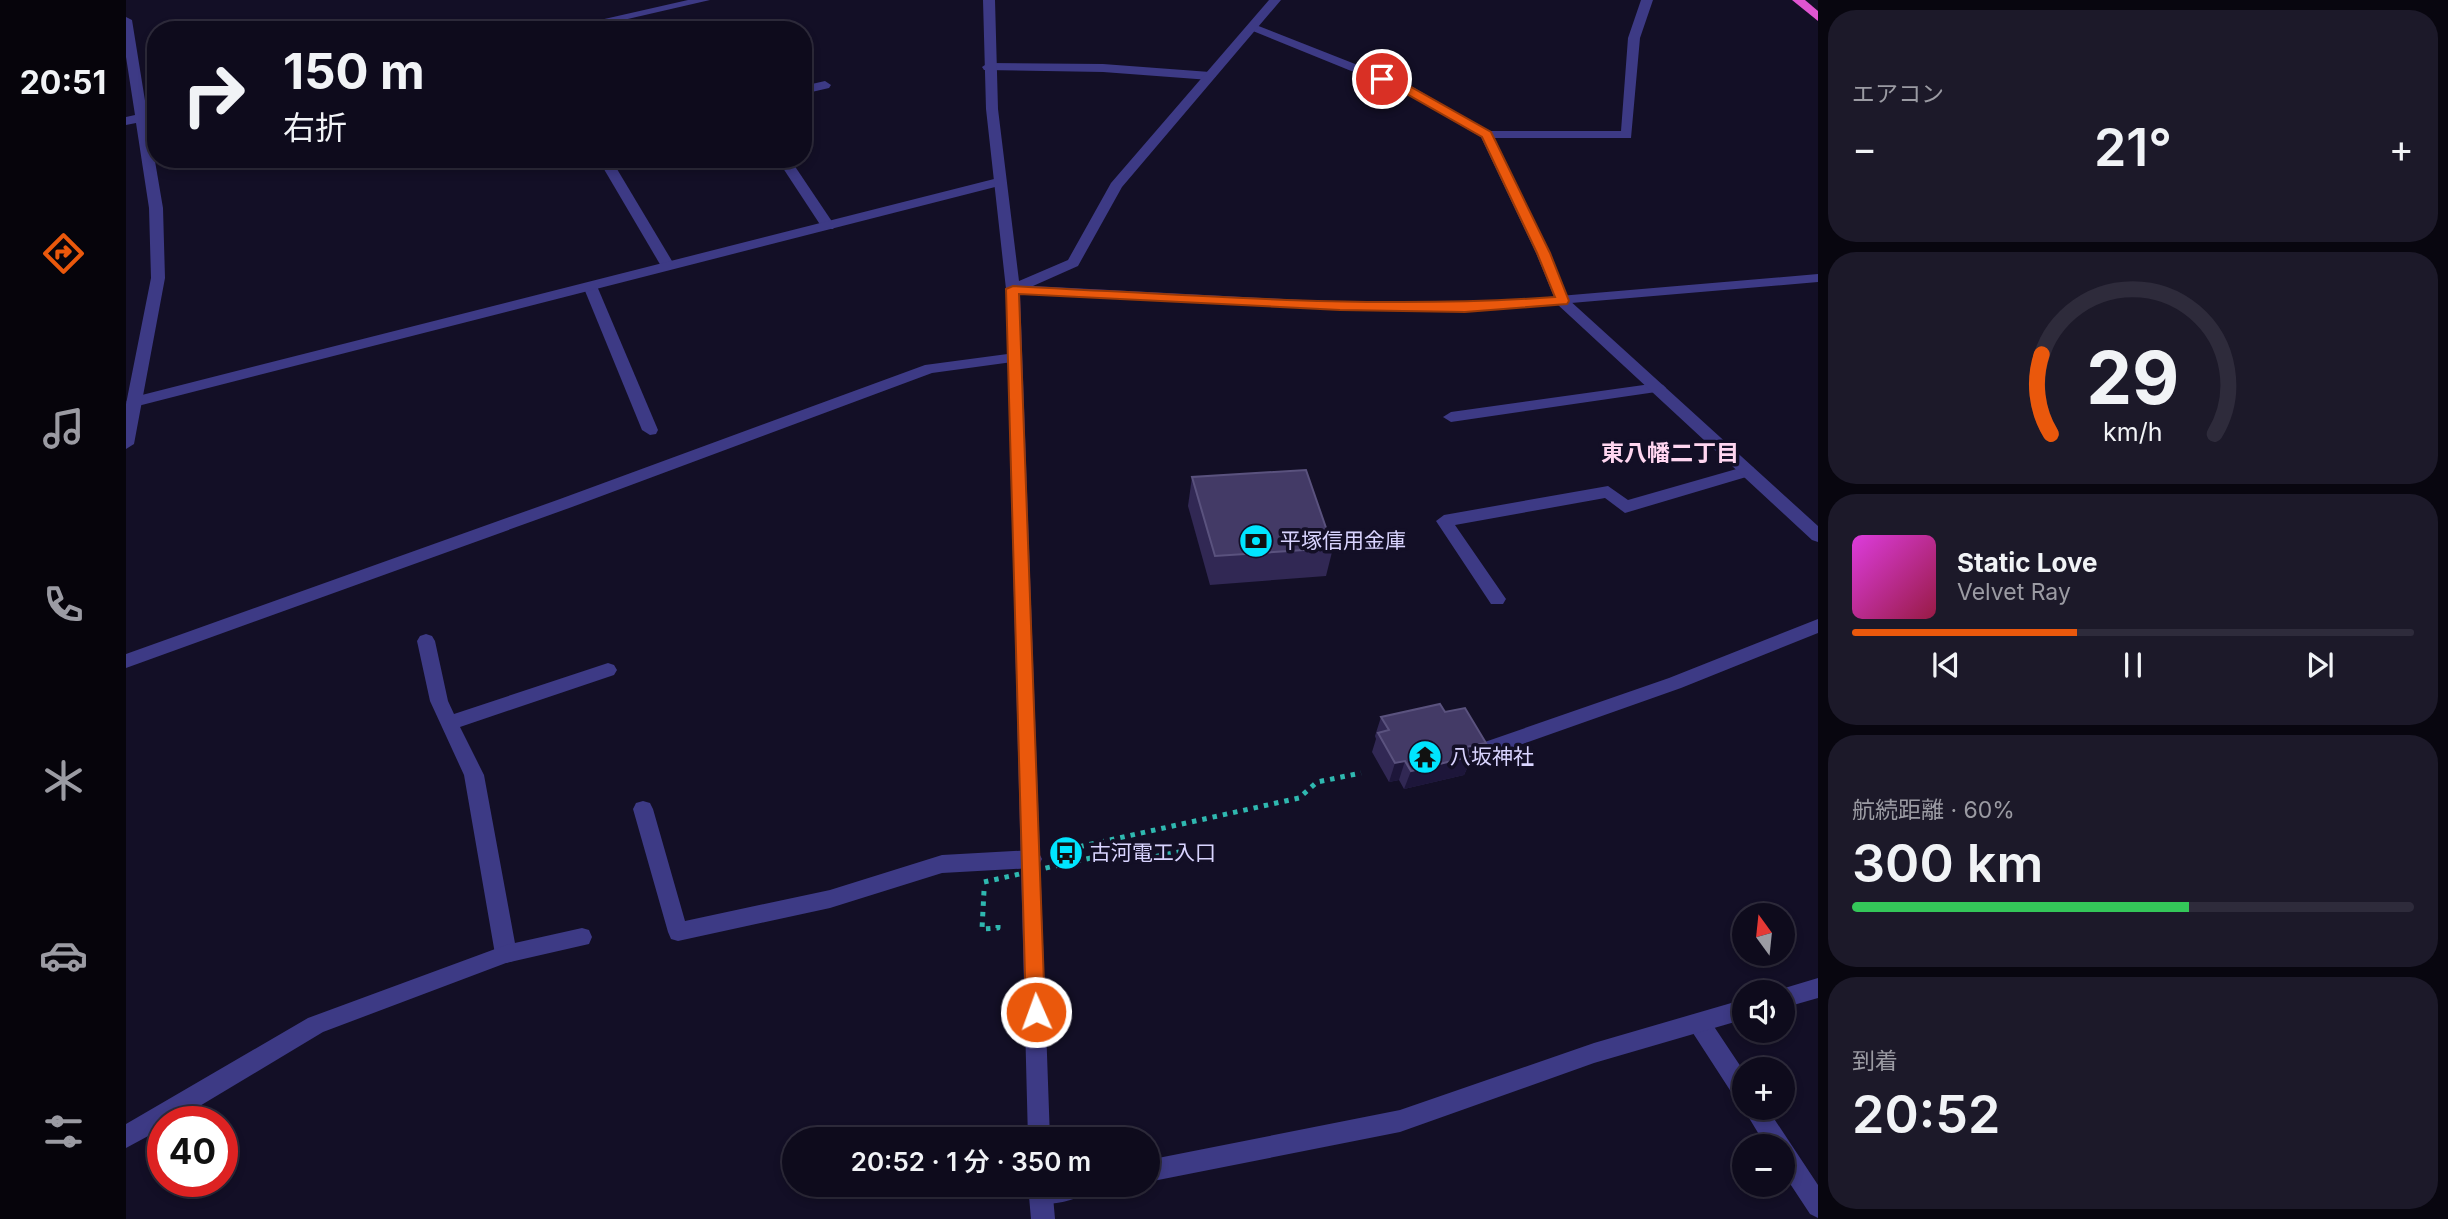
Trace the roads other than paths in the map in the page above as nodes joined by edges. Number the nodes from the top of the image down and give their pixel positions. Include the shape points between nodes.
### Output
1 (704, 0) edge
2 (989, 0) edge
3 (1275, 0) edge
4 (1647, 0) edge
5 (1798, 0) edge
6 (1818, 16) edge
7 (126, 20) edge
8 (605, 21) edge
9 (1252, 27) junction
10 (988, 67) junction
11 (1210, 76) junction
12 (825, 85) dead end
13 (812, 88) edge
14 (147, 108) edge
15 (147, 116) edge
16 (126, 121) edge
17 (1486, 135) junction
18 (153, 168) edge
19 (609, 168) edge
20 (789, 168) edge
21 (998, 182) junction
22 (828, 226) junction
23 (668, 266) junction
24 (1818, 278) edge
25 (590, 286) junction
26 (1013, 289) junction
27 (1562, 301) junction
28 (1015, 358) junction
29 (132, 381) edge
30 (1658, 388) junction
31 (134, 402) junction
32 (1451, 417) dead end
33 (650, 430) dead end
34 (126, 444) edge
35 (1747, 471) junction
36 (1818, 537) edge
37 (1497, 599) dead end
38 (1818, 626) edge
39 (426, 641) dead end
40 (126, 661) edge
41 (608, 670) dead end
42 (449, 723) junction
43 (1486, 749) edge
44 (643, 809) dead end
45 (1032, 859) junction
46 (582, 937) dead end
47 (506, 954) junction
48 (1818, 988) edge
49 (1795, 995) edge
50 (1732, 1013) edge
51 (1699, 1023) junction
52 (1732, 1073) edge
53 (1039, 1127) edge
54 (126, 1137) edge
55 (1160, 1169) edge
56 (1795, 1171) edge
57 (1041, 1197) edge
58 (1818, 1206) edge
59 (1042, 1219) edge

1 - 8 street
2 - 10 street
3 - 9 street
4 - 17 street via 1634,38 1627,135
5 - 6 highway
7 - 14 street
9 - 11 street
9 - 17 street via 1407,89
10 - 11 street via 1103,68
10 - 21 street
11 - 26 street via 1116,186 1073,263
12 - 13 street
15 - 16 street
17 - 27 street
18 - 29 street via 158,278
19 - 23 street
20 - 22 street
21 - 22 street
21 - 26 street
22 - 23 street
23 - 25 street
24 - 27 street
25 - 31 street
25 - 33 street
26 - 27 street via 1340,306 1465,308
26 - 28 street
27 - 30 street
28 - 40 street via 930,368
28 - 45 street
29 - 31 street
30 - 32 street
30 - 35 street
31 - 34 street
35 - 36 street
35 - 37 street via 1625,507 1608,492 1444,521
38 - 43 street via 1675,683
39 - 42 street via 439,701
41 - 42 street
42 - 47 street via 474,775
44 - 45 street via 678,932 830,899 942,864
45 - 53 street
46 - 47 street
47 - 54 street via 316,1025
48 - 49 street
50 - 51 street
51 - 52 street
51 - 55 street via 1594,1053 1400,1121
56 - 58 street
57 - 59 street

